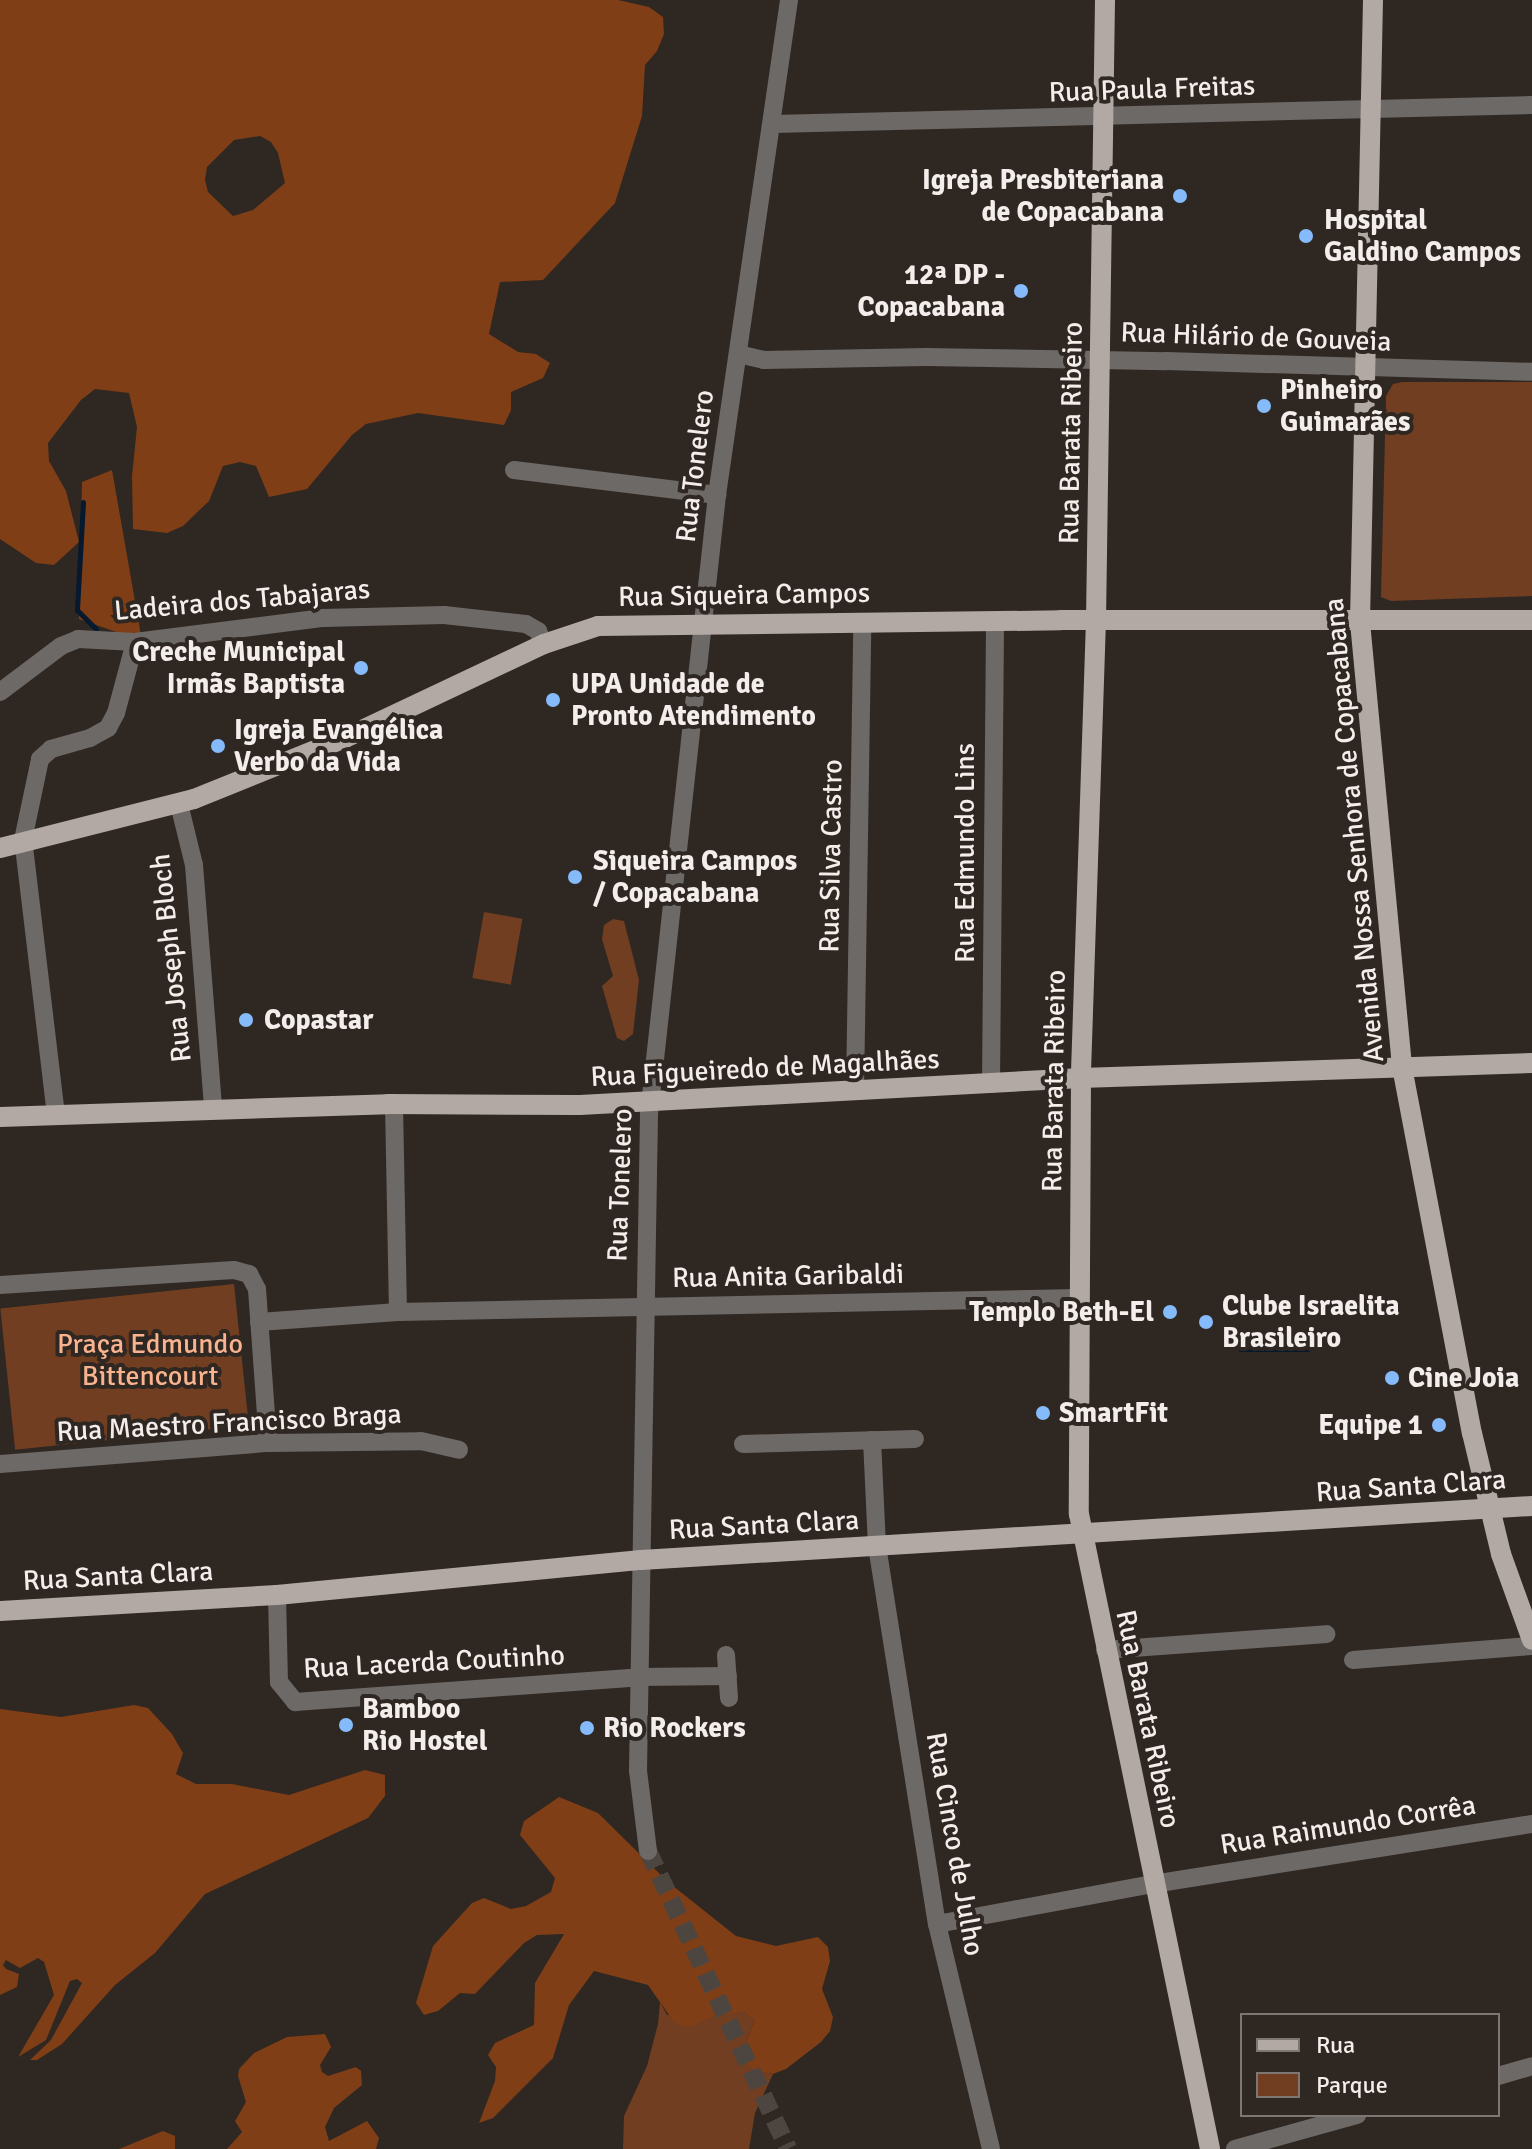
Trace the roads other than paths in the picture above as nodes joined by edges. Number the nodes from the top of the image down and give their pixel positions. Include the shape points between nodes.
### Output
1 (789, 0) edge
2 (1105, 0) edge
3 (1373, 0) edge
4 (1532, 105) edge
5 (1371, 111) junction
6 (1103, 119) junction
7 (773, 124) junction
8 (738, 354) junction
9 (1099, 360) junction
10 (1364, 368) junction
11 (1532, 372) edge
12 (514, 470) dead end
13 (717, 495) junction
14 (1096, 620) junction
15 (1532, 620) edge
16 (995, 621) junction
17 (862, 622) junction
18 (1360, 622) junction
19 (704, 624) junction
20 (135, 642) junction
21 (544, 644) junction
22 (0, 692) edge
23 (179, 804) junction
24 (23, 840) junction
25 (0, 848) edge
26 (1532, 1063) edge
27 (1402, 1067) junction
28 (1081, 1078) junction
29 (991, 1084) junction
30 (855, 1091) junction
31 (650, 1102) junction
32 (394, 1104) junction
33 (213, 1108) junction
34 (56, 1115) junction
35 (0, 1117) edge
36 (0, 1285) edge
37 (1078, 1298) junction
38 (645, 1307) junction
39 (398, 1312) junction
40 (259, 1322) junction
41 (915, 1439) dead end
42 (872, 1440) junction
43 (268, 1443) junction
44 (743, 1444) dead end
45 (459, 1450) dead end
46 (0, 1464) edge
47 (1532, 1506) edge
48 (1490, 1510) junction
49 (1080, 1532) junction
50 (877, 1546) junction
51 (641, 1560) junction
52 (277, 1595) junction
53 (0, 1611) edge
54 (1326, 1634) dead end
55 (1532, 1640) edge
56 (1532, 1646) edge
57 (1105, 1650) junction
58 (726, 1655) dead end
59 (1353, 1660) dead end
60 (728, 1676) junction
61 (640, 1677) junction
62 (729, 1698) dead end
63 (1532, 1824) edge
64 (648, 1851) tunnel mouth
65 (1153, 1884) junction
66 (937, 1924) junction
67 (1532, 2066) edge
68 (1500, 2075) edge
69 (1350, 2117) edge
70 (991, 2149) edge
71 (1210, 2149) edge
72 (1235, 2149) edge

1 - 7 street, Rua Tonelero
2 - 6 main road, Rua Barata Ribeiro
3 - 5 main road, Avenida Nossa Senhora de Copacabana
4 - 5 street, Rua Paula Freitas
5 - 6 street, Rua Paula Freitas
5 - 10 main road, Avenida Nossa Senhora de Copacabana
6 - 7 street, Rua Paula Freitas
6 - 9 main road, Rua Barata Ribeiro
7 - 8 street, Rua Tonelero
8 - 9 street, Rua Hilário de Gouveia via 764,360
8 - 13 street, Rua Tonelero
9 - 10 street, Rua Hilário de Gouveia
9 - 14 main road, Rua Barata Ribeiro
10 - 11 street, Rua Hilário de Gouveia
10 - 18 main road, Avenida Nossa Senhora de Copacabana
12 - 13 street
13 - 19 street, Rua Tonelero
14 - 16 main road, Rua Siqueira Campos
14 - 18 main road, Rua Siqueira Campos
14 - 28 main road, Rua Barata Ribeiro
15 - 18 main road, Rua Siqueira Campos
16 - 17 main road, Rua Siqueira Campos
16 - 29 street, Rua Edmundo Lins
17 - 19 main road, Rua Siqueira Campos
17 - 30 street, Rua Silva Castro
18 - 27 main road, Avenida Nossa Senhora de Copacabana
19 - 21 main road, Rua Siqueira Campos via 598,626
19 - 31 street, Rua Tonelero
20 - 21 street, Ladeira dos Tabajaras via 323,618 444,615 526,624 538,631
20 - 22 street, Ladeira dos Tabajaras via 71,640
20 - 24 street via 108,728 51,749 40,759
21 - 23 main road, Rua Siqueira Campos via 345,738
23 - 24 main road, Rua Siqueira Campos
23 - 33 street, Rua Joseph Bloch via 194,865
24 - 25 main road, Rua Siqueira Campos
24 - 34 street
26 - 27 main road, Rua Figueiredo de Magalhães
27 - 28 main road, Rua Figueiredo de Magalhães
27 - 48 main road, Avenida Nossa Senhora de Copacabana
28 - 29 main road, Rua Figueiredo de Magalhães
28 - 37 main road, Rua Barata Ribeiro
29 - 30 main road, Rua Figueiredo de Magalhães
30 - 31 main road, Rua Figueiredo de Magalhães
31 - 32 main road, Rua Figueiredo de Magalhães
31 - 38 street, Rua Tonelero
32 - 33 main road, Rua Figueiredo de Magalhães
32 - 39 street
33 - 34 main road, Rua Figueiredo de Magalhães
34 - 35 main road, Rua Figueiredo de Magalhães
36 - 40 street via 241,1271 255,1281
37 - 38 street, Rua Anita Garibaldi
37 - 49 main road, Rua Barata Ribeiro
38 - 39 street, Rua Anita Garibaldi
38 - 51 street, Rua Tonelero
39 - 40 street, Rua Anita Garibaldi
40 - 43 street
41 - 42 street
42 - 44 street
42 - 50 street, Rua Cinco de Julho
43 - 45 street, Rua Maestro Francisco Braga via 421,1441
43 - 46 street, Rua Maestro Francisco Braga
47 - 48 main road, Rua Santa Clara
48 - 49 main road, Rua Santa Clara
48 - 55 main road, Avenida Nossa Senhora de Copacabana
49 - 50 main road, Rua Santa Clara
49 - 57 main road, Rua Barata Ribeiro
50 - 51 main road, Rua Santa Clara
50 - 66 street, Rua Cinco de Julho
51 - 52 main road, Rua Santa Clara
51 - 61 street, Rua Tonelero
52 - 53 main road, Rua Santa Clara
52 - 61 street, Rua Lacerda Coutinho via 279,1682 295,1702
54 - 57 street
56 - 59 street
57 - 65 main road, Rua Barata Ribeiro
58 - 60 street
60 - 61 street
60 - 62 street
61 - 64 street, Rua Tonelero via 638,1771
63 - 65 street, Rua Raimundo Corrêa
65 - 66 street, Rua Raimundo Corrêa
65 - 71 main road, Rua Barata Ribeiro
66 - 70 street, Rua Cinco de Julho
67 - 68 street
69 - 72 street

